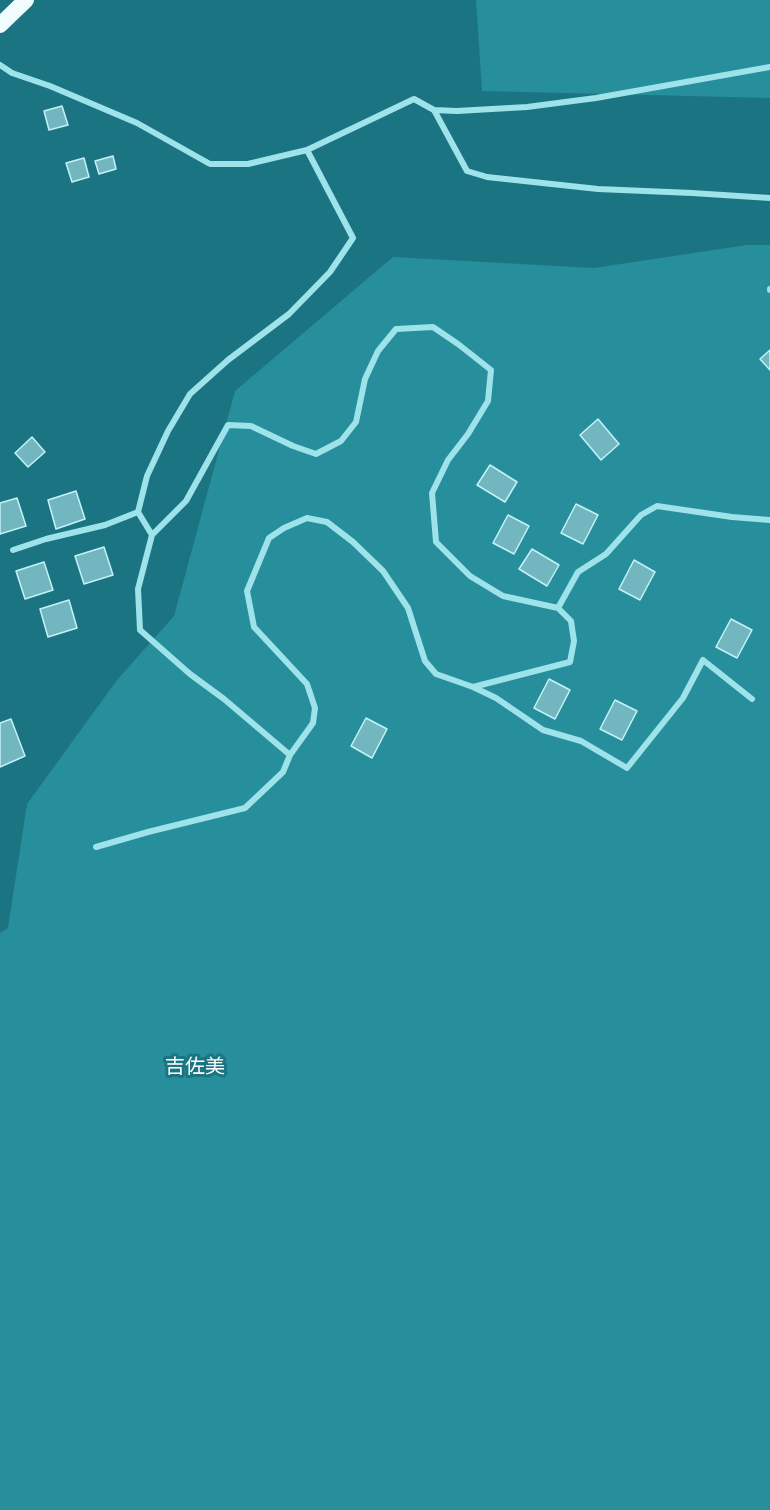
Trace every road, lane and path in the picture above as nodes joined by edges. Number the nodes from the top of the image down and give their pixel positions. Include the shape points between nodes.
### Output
1 (26, 0) edge
2 (0, 25) edge
3 (0, 65) edge
4 (770, 67) edge
5 (434, 110) junction
6 (307, 150) junction
7 (770, 198) edge
8 (138, 512) junction
9 (770, 520) edge
10 (152, 535) junction
11 (14, 550) dead end
12 (558, 608) junction
13 (473, 687) junction
14 (752, 699) dead end
15 (291, 755) junction
16 (96, 847) dead end

1 - 2 highway
3 - 6 street via 137,123 210,164 248,164
4 - 5 street via 596,98
5 - 6 street via 414,99
5 - 7 street via 467,171 487,177 598,189
6 - 8 street via 353,238 330,272 289,314 190,394 147,476
8 - 10 street
8 - 11 street
9 - 12 street via 657,506 641,515 606,554 578,572
10 - 12 street via 186,501 228,425 251,426 316,454 341,441 356,422 365,379 378,351 396,329 433,327 491,370 488,401 448,460 432,493 436,542 470,576 504,596
10 - 15 street via 138,590 140,630
12 - 13 street via 571,621 574,641 570,662
13 - 14 street via 543,730 581,741 627,768 683,698 703,660
13 - 15 street via 436,674 425,661 408,608 383,571 327,522 307,518 269,538 247,591 254,627 307,684 315,708 313,723
15 - 16 street via 283,772 244,808

